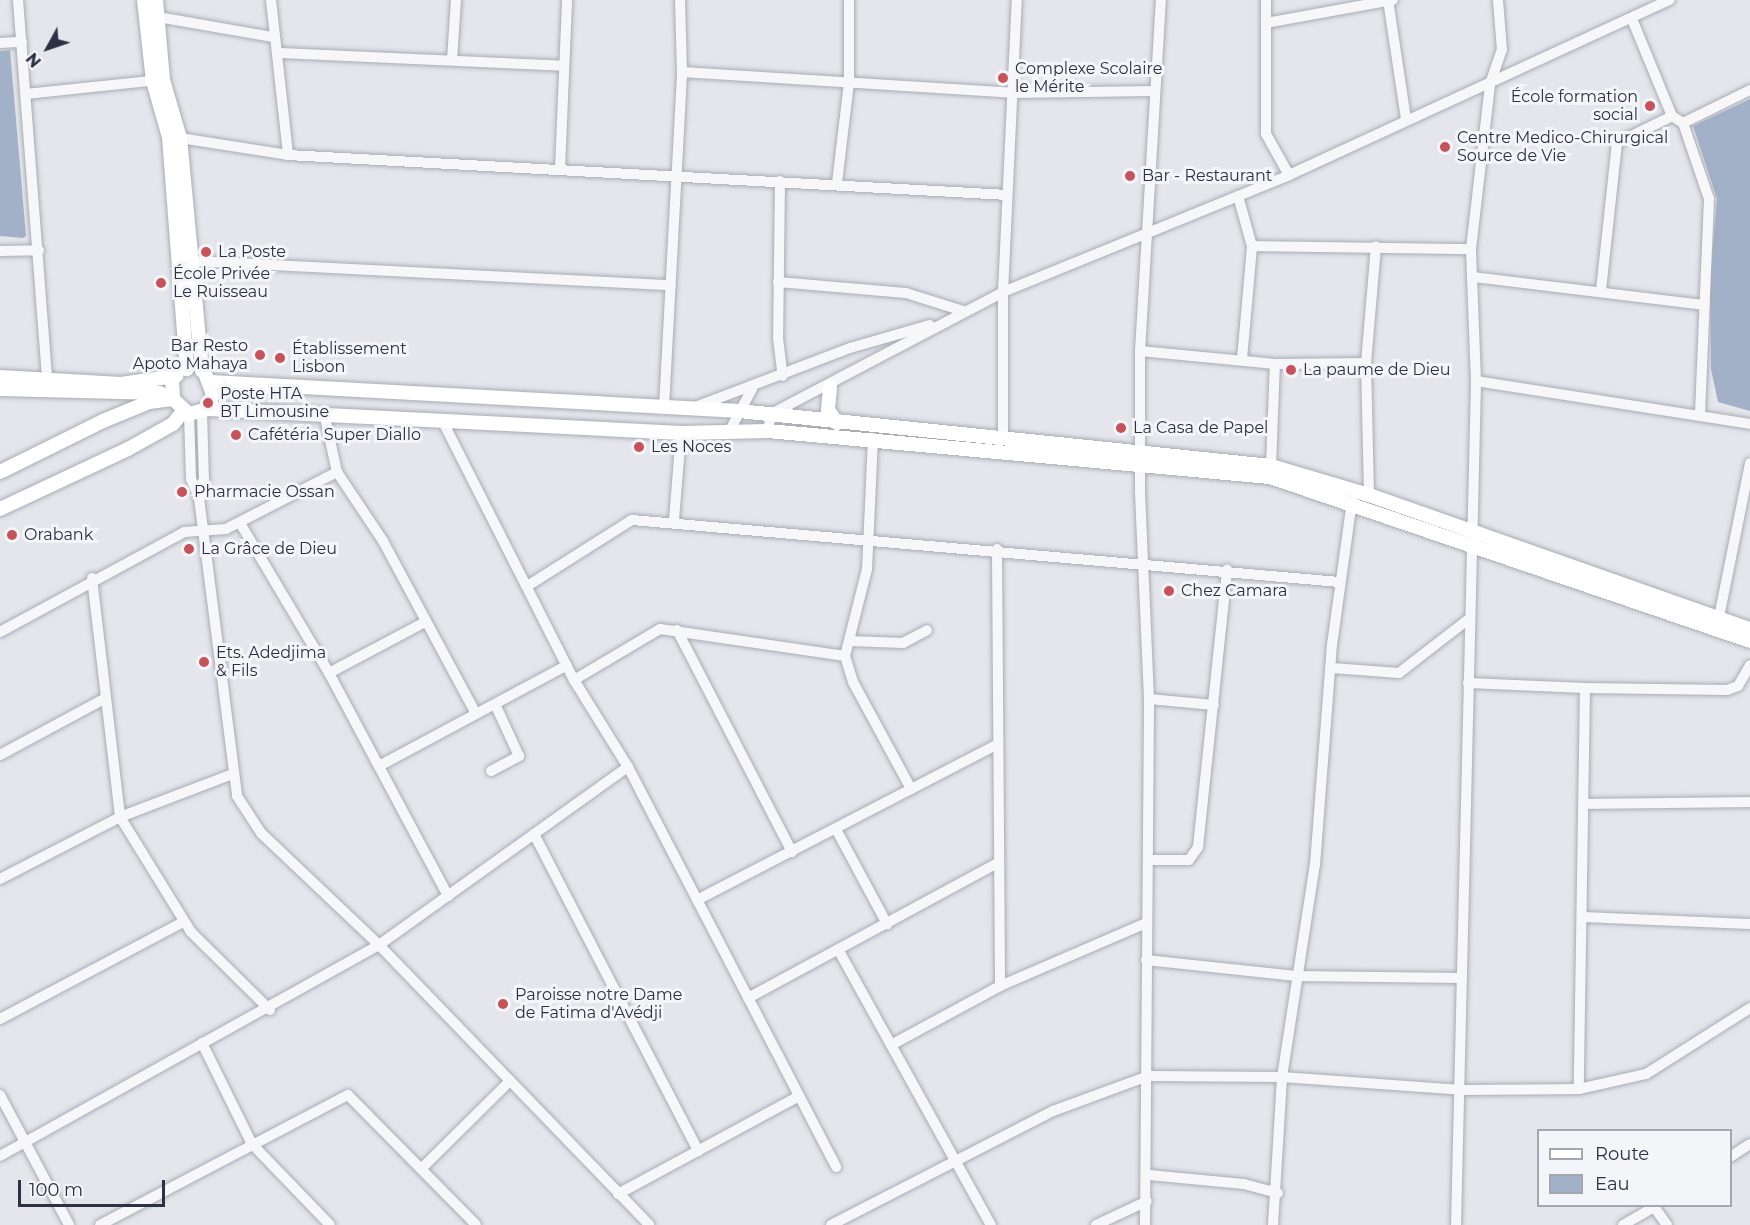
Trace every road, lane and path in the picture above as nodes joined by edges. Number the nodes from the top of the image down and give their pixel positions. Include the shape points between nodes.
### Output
1 (18, 0) edge
2 (144, 0) edge
3 (156, 0) edge
4 (271, 0) edge
5 (456, 0) edge
6 (567, 0) edge
7 (680, 0) edge
8 (849, 0) edge
9 (1017, 0) edge
10 (1161, 0) edge
11 (1266, 0) edge
12 (1390, 0) edge
13 (1498, 0) edge
14 (1670, 0) edge
15 (158, 16) junction
16 (1632, 19) junction
17 (1266, 23) junction
18 (273, 38) junction
19 (22, 42) junction
20 (0, 43) edge
21 (280, 53) junction
22 (452, 60) junction
23 (564, 66) junction
24 (682, 72) junction
25 (158, 81) junction
26 (849, 82) junction
27 (1490, 84) junction
28 (1750, 90) edge
29 (1155, 91) junction
30 (1012, 93) junction
31 (26, 94) junction
32 (1672, 116) junction
33 (1406, 119) junction
34 (1683, 123) junction
35 (180, 138) junction
36 (288, 154) junction
37 (560, 169) junction
38 (676, 175) junction
39 (1289, 175) junction
40 (780, 181) junction
41 (837, 183) junction
42 (1007, 195) junction
43 (1238, 196) junction
44 (1144, 232) junction
45 (1252, 246) junction
46 (1376, 246) junction
47 (1471, 249) junction
48 (39, 250) junction
49 (0, 251) edge
50 (194, 261) junction
51 (1473, 277) junction
52 (778, 282) junction
53 (670, 285) junction
54 (1602, 290) junction
55 (1003, 292) junction
56 (1704, 305) junction
57 (963, 311) junction
58 (947, 320) junction
59 (1140, 351) junction
60 (1242, 359) junction
61 (1366, 363) junction
62 (1275, 364) junction
63 (187, 369) junction
64 (783, 376) junction
65 (0, 377) edge
66 (206, 377) junction
67 (47, 381) junction
68 (1476, 381) junction
69 (830, 387) junction
70 (0, 389) edge
71 (752, 389) junction
72 (172, 390) junction
73 (95, 394) junction
74 (664, 407) junction
75 (692, 408) junction
76 (739, 411) junction
77 (196, 412) junction
78 (1700, 413) junction
79 (771, 414) junction
80 (325, 417) junction
81 (442, 420) junction
82 (103, 421) junction
83 (837, 423) junction
84 (1750, 424) edge
85 (730, 430) junction
86 (768, 431) junction
87 (681, 433) junction
88 (873, 438) junction
89 (1003, 438) junction
90 (1141, 459) junction
91 (1750, 463) edge
92 (1271, 466) junction
93 (0, 472) edge
94 (337, 472) junction
95 (1369, 495) junction
96 (1352, 501) junction
97 (0, 509) edge
98 (674, 520) junction
99 (240, 523) junction
100 (1738, 528) junction
101 (202, 529) junction
102 (1750, 530) edge
103 (1471, 538) junction
104 (866, 543) junction
105 (997, 549) junction
106 (1143, 565) junction
107 (1227, 570) junction
108 (92, 578) junction
109 (1339, 582) junction
110 (529, 585) junction
111 (1719, 617) junction
112 (1470, 618) junction
113 (425, 622) junction
114 (1750, 629) edge
115 (677, 630) junction
116 (927, 630) dead end
117 (0, 632) edge
118 (850, 641) junction
119 (1750, 641) edge
120 (845, 656) junction
121 (567, 665) junction
122 (1750, 665) edge
123 (1332, 668) junction
124 (329, 673) junction
125 (574, 680) junction
126 (1468, 683) junction
127 (1585, 688) junction
128 (1149, 699) junction
129 (102, 700) junction
130 (495, 704) junction
131 (1214, 705) junction
132 (476, 714) junction
133 (996, 745) junction
134 (0, 755) edge
135 (379, 766) junction
136 (628, 767) junction
137 (491, 771) dead end
138 (230, 775) junction
139 (911, 789) junction
140 (1750, 802) edge
141 (1583, 804) junction
142 (120, 817) junction
143 (837, 831) junction
144 (534, 834) junction
145 (792, 852) junction
146 (1149, 860) junction
147 (998, 863) junction
148 (0, 879) edge
149 (448, 896) junction
150 (697, 900) junction
151 (1582, 917) junction
152 (183, 921) junction
153 (1146, 923) junction
154 (887, 924) junction
155 (1750, 924) edge
156 (379, 945) junction
157 (839, 951) junction
158 (1146, 960) junction
159 (1296, 976) junction
160 (1462, 978) junction
161 (1000, 986) junction
162 (748, 998) junction
163 (1750, 1008) edge
164 (270, 1010) junction
165 (0, 1019) edge
166 (202, 1043) junction
167 (891, 1045) junction
168 (1148, 1076) junction
169 (1282, 1077) junction
170 (510, 1081) junction
171 (1580, 1089) junction
172 (1462, 1090) junction
173 (0, 1095) edge
174 (799, 1096) junction
175 (24, 1143) junction
176 (252, 1144) junction
177 (1750, 1144) edge
178 (698, 1150) junction
179 (0, 1156) edge
180 (1732, 1156) edge
181 (957, 1158) junction
182 (836, 1167) dead end
183 (422, 1168) junction
184 (1149, 1175) junction
185 (1278, 1193) junction
186 (618, 1194) junction
187 (1147, 1201) junction
188 (1653, 1207) edge
189 (1656, 1207) edge
190 (69, 1225) edge
191 (100, 1225) edge
192 (330, 1225) edge
193 (476, 1225) edge
194 (649, 1225) edge
195 (831, 1225) edge
196 (992, 1225) edge
197 (1096, 1225) edge
198 (1145, 1225) edge
199 (1273, 1225) edge
200 (1456, 1225) edge
201 (1623, 1225) edge
202 (1667, 1225) edge

1 - 19 street
2 - 25 main road
3 - 15 main road
4 - 18 street
5 - 22 street
6 - 23 street
7 - 24 street
8 - 26 street
9 - 30 street
10 - 29 street
11 - 17 street
12 - 17 street
12 - 33 street
13 - 27 street via 1502,50
14 - 16 street
15 - 18 street
15 - 25 main road
16 - 27 street
16 - 32 street
17 - 39 street via 1266,134
18 - 21 street
19 - 20 street
19 - 31 street
21 - 22 street
21 - 36 street
22 - 23 street
23 - 37 street
24 - 26 street
24 - 38 street
25 - 31 street
25 - 35 main road
25 - 63 main road via 169,137
26 - 30 street
26 - 41 street
27 - 33 street
27 - 47 street
28 - 34 street
29 - 30 street
29 - 44 street
30 - 42 street
31 - 48 street
32 - 34 street
32 - 54 street via 1617,144
33 - 39 street
34 - 56 street via 1708,199
35 - 36 street
35 - 50 main road
36 - 37 street
37 - 38 street
38 - 40 street
38 - 53 street
39 - 43 street
40 - 41 street
40 - 52 street
41 - 42 street
42 - 55 street
43 - 44 street
43 - 45 street
44 - 55 street
44 - 59 street
45 - 46 street
45 - 60 street
46 - 47 street
46 - 61 street
47 - 51 street
48 - 49 street
48 - 67 street
50 - 53 street
50 - 66 main road
51 - 54 street
51 - 68 street
52 - 57 street via 906,293
52 - 64 street
53 - 74 street
54 - 56 street
55 - 57 street
55 - 89 street
56 - 78 street
57 - 58 street
58 - 64 street via 850,348
58 - 69 street
59 - 60 street
59 - 90 street
60 - 62 street
61 - 62 street
61 - 95 street
62 - 92 street
63 - 66 main road
63 - 72 main road
64 - 71 street
65 - 67 main road
66 - 74 main road
66 - 77 main road
67 - 72 main road
68 - 78 street
68 - 103 street
69 - 79 street
69 - 83 main road via 828,410
70 - 73 main road
71 - 75 street
71 - 76 street
72 - 73 main road
72 - 77 main road
72 - 82 main road
73 - 82 main road via 106,410
74 - 75 main road
75 - 76 main road
76 - 79 main road
76 - 85 street
77 - 80 main road
77 - 97 main road
77 - 101 street via 204,480 199,498
78 - 84 street
79 - 83 main road
79 - 86 street
80 - 81 main road
80 - 94 street
81 - 87 main road
81 - 110 street
82 - 93 main road
83 - 89 main road
85 - 86 main road
85 - 87 main road
86 - 88 main road
87 - 98 street
88 - 90 main road
88 - 104 street
89 - 90 main road
90 - 92 main road
90 - 96 main road via 1270,477
90 - 106 street
91 - 100 street
92 - 95 main road
94 - 99 street
94 - 113 street via 383,541
95 - 103 main road
96 - 103 main road
96 - 109 street
98 - 104 street
98 - 110 street via 632,520
99 - 101 street
99 - 124 street
100 - 102 street
100 - 111 street
101 - 108 street via 184,532
101 - 138 street
103 - 111 main road
103 - 112 street
103 - 119 main road
104 - 105 street
104 - 118 street via 867,569
105 - 106 street
105 - 133 street
106 - 107 street
106 - 128 street
107 - 109 street
107 - 131 street
108 - 117 street
108 - 129 street
109 - 123 street
110 - 121 street
111 - 114 main road
112 - 123 street via 1399,673
112 - 126 street
113 - 124 street
113 - 132 street
115 - 120 street
115 - 125 street via 652,631
115 - 145 street
116 - 118 street via 903,643
118 - 120 street
120 - 139 street via 853,682
121 - 125 street
121 - 130 street
122 - 127 street via 1738,686 1727,690
123 - 159 street via 1315,865
124 - 135 street
125 - 136 street
126 - 127 street
126 - 160 street
127 - 141 street
128 - 131 street
128 - 146 street
129 - 134 street
129 - 142 street
130 - 132 street
130 - 137 street via 519,756
131 - 146 street via 1198,847 1189,860
132 - 135 street
133 - 139 street
133 - 147 street
135 - 149 street
136 - 144 street
136 - 150 street
138 - 142 street
138 - 156 street via 261,832
139 - 143 street
140 - 141 street
141 - 151 street
142 - 148 street
142 - 152 street
143 - 145 street
143 - 154 street
144 - 149 street
144 - 178 street
145 - 150 street
146 - 153 street
147 - 154 street
147 - 161 street
149 - 156 street
150 - 162 street
151 - 155 street
151 - 171 street
152 - 164 street
152 - 165 street
153 - 158 street
153 - 161 street
154 - 157 street
156 - 164 street
156 - 170 street
157 - 162 street
157 - 167 street
158 - 159 street
158 - 168 street
159 - 160 street
159 - 169 street
160 - 172 street
161 - 167 street
162 - 174 street
163 - 171 street via 1638,1078
164 - 166 street
166 - 175 street
166 - 176 street
167 - 181 street
168 - 169 street
168 - 181 street via 1096,1093
168 - 184 street
169 - 172 street
169 - 185 street
170 - 183 street
170 - 186 street
171 - 172 street
172 - 200 street
173 - 175 street
174 - 178 street
174 - 182 street
175 - 179 street
175 - 190 street
176 - 183 street via 348,1095
176 - 191 street
176 - 192 street
177 - 180 street
178 - 186 street
181 - 195 street
181 - 196 street
183 - 193 street
184 - 185 street via 1244,1184
184 - 187 street
185 - 199 street
186 - 194 street
187 - 197 street
187 - 198 street
188 - 201 street
189 - 202 street

